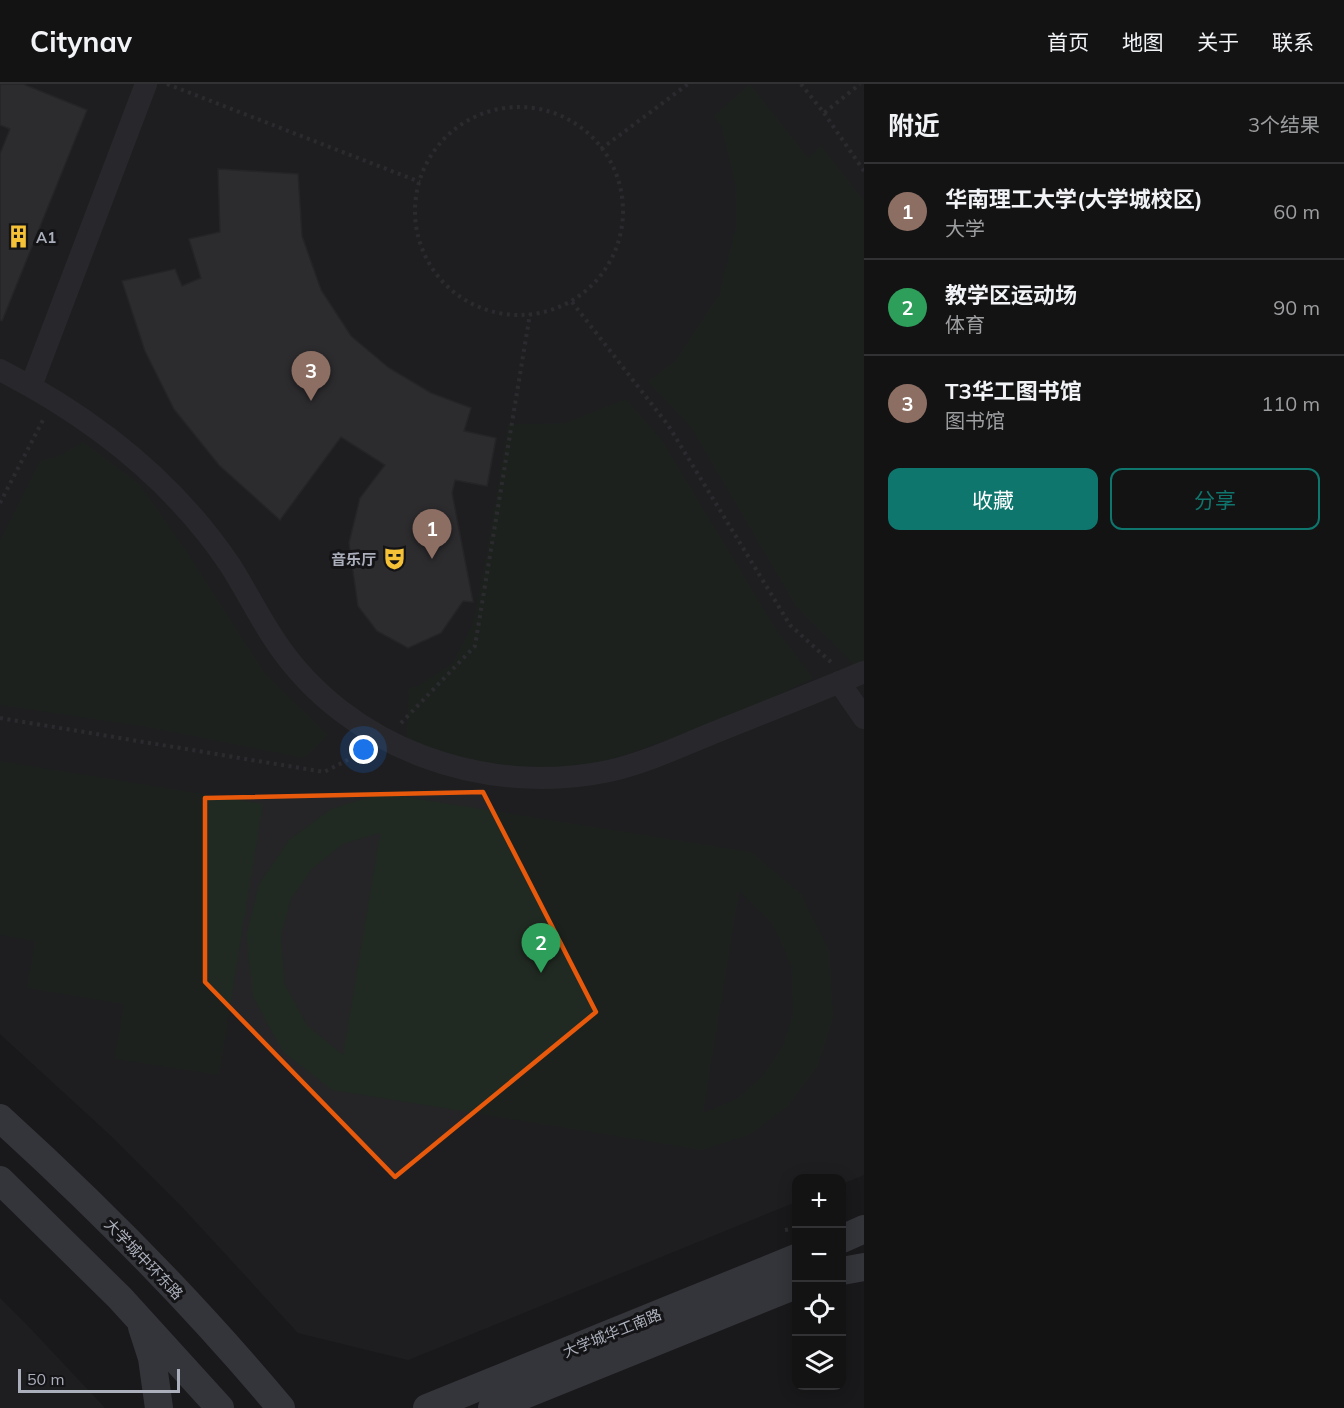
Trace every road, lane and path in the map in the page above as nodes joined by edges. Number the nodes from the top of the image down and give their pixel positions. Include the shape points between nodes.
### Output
1 (146, 84) edge
2 (166, 84) edge
3 (688, 84) edge
4 (801, 84) edge
5 (860, 84) edge
6 (824, 113) junction
7 (601, 149) junction
8 (864, 171) edge
9 (420, 182) junction
10 (572, 302) junction
11 (530, 314) junction
12 (0, 370) edge
13 (31, 386) junction
14 (45, 416) dead end
15 (0, 503) edge
16 (864, 672) edge
17 (838, 675) junction
18 (0, 718) edge
19 (864, 718) edge
20 (398, 726) dead end
21 (372, 747) dead end
22 (0, 1118) edge
23 (0, 1180) edge
24 (792, 1229) edge
25 (864, 1229) edge
26 (785, 1230) dead end
27 (846, 1237) edge
28 (792, 1260) edge
29 (864, 1267) edge
30 (846, 1270) edge
31 (792, 1287) edge
32 (139, 1319) junction
33 (159, 1408) edge
34 (220, 1408) edge
35 (281, 1408) edge
36 (427, 1408) edge
37 (492, 1408) edge

1 - 13 lane
2 - 9 path
3 - 7 path
4 - 6 path
5 - 6 path
6 - 8 path
7 - 9 path via 582,124 539,106 498,106 458,124 429,156
7 - 10 path via 617,170 625,219 616,252 596,284
9 - 11 path via 414,200 418,241 435,275 464,301 502,315
10 - 11 path via 542,314
10 - 17 path via 668,425 790,625
11 - 20 path via 475,646
12 - 13 lane
13 - 17 lane via 98,428 173,494 230,566 276,643 311,683 376,734 429,759 520,778 567,777 610,770 657,756
14 - 15 path
16 - 17 lane
17 - 19 lane
18 - 21 path via 324,772
22 - 35 main road, 大学城中环东路 via 152,1267
23 - 32 main road
24 - 26 path
25 - 27 main road
28 - 36 main road, 大学城华工南路
29 - 30 main road
31 - 37 main road, 大学城华工南路
32 - 33 main road via 152,1358
32 - 34 main road

